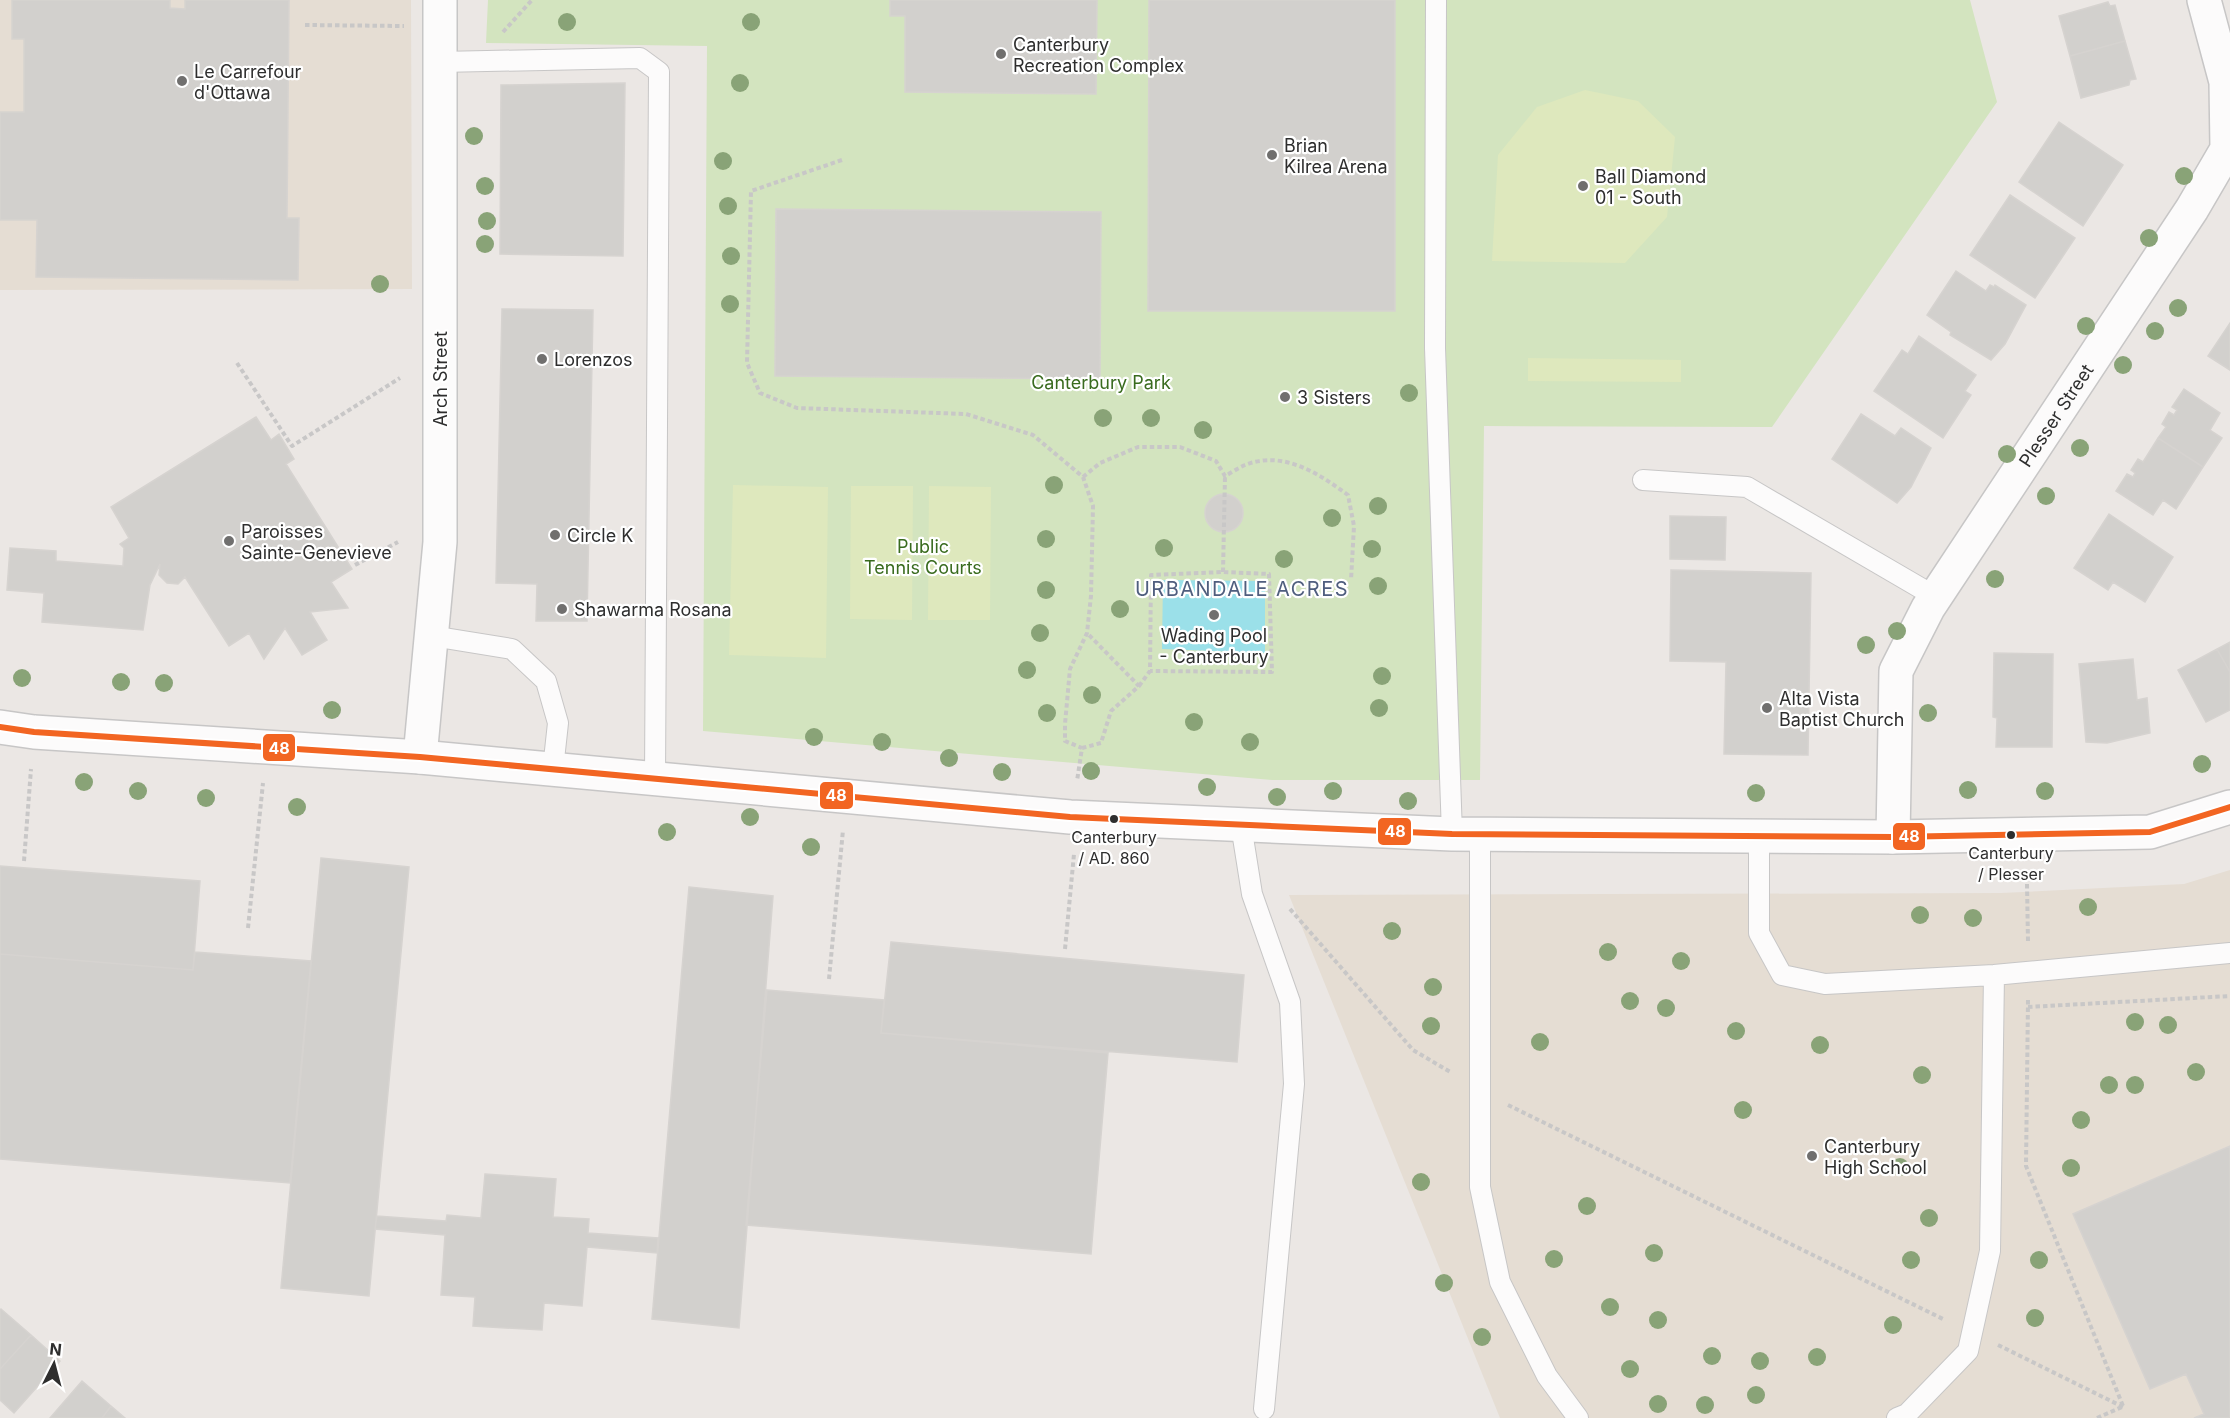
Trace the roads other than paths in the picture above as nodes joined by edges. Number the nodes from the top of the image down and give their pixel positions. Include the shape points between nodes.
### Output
1 (1436, 0) edge
2 (2204, 0) edge
3 (440, 13) edge
4 (440, 62) junction
5 (1643, 480) dead end
6 (1936, 597) junction
7 (432, 636) junction
8 (0, 727) edge
9 (420, 757) junction
10 (553, 770) junction
11 (655, 779) junction
12 (2230, 807) edge
13 (1241, 825) junction
14 (1466, 835) junction
15 (1759, 836) junction
16 (1893, 837) junction
17 (2230, 953) edge
18 (1994, 975) junction
19 (1264, 1409) dead end
20 (1578, 1418) edge
21 (1897, 1418) edge

1 - 14 lane via 1435,348
2 - 6 street, Plesser Street via 2226,82 2227,149 2192,210
3 - 4 street, Arch Street
4 - 7 street, Arch Street via 440,542
4 - 11 lane via 640,58 659,72
5 - 6 lane via 1747,487
6 - 16 street, Plesser Street via 1896,671
7 - 9 street, Arch Street
7 - 10 lane via 512,649 546,681 558,723
8 - 9 street
9 - 10 street
10 - 11 street
11 - 13 street via 1074,817
12 - 16 street via 2150,832
13 - 14 street
13 - 19 lane via 1248,876 1290,1002 1294,1084
14 - 15 street
14 - 20 lane via 1480,1091 1480,1187 1500,1282 1546,1376
15 - 16 street
15 - 18 lane via 1759,933 1782,975 1825,984
17 - 18 lane
18 - 21 lane via 1990,1251 1972,1334 1968,1352 1907,1413

